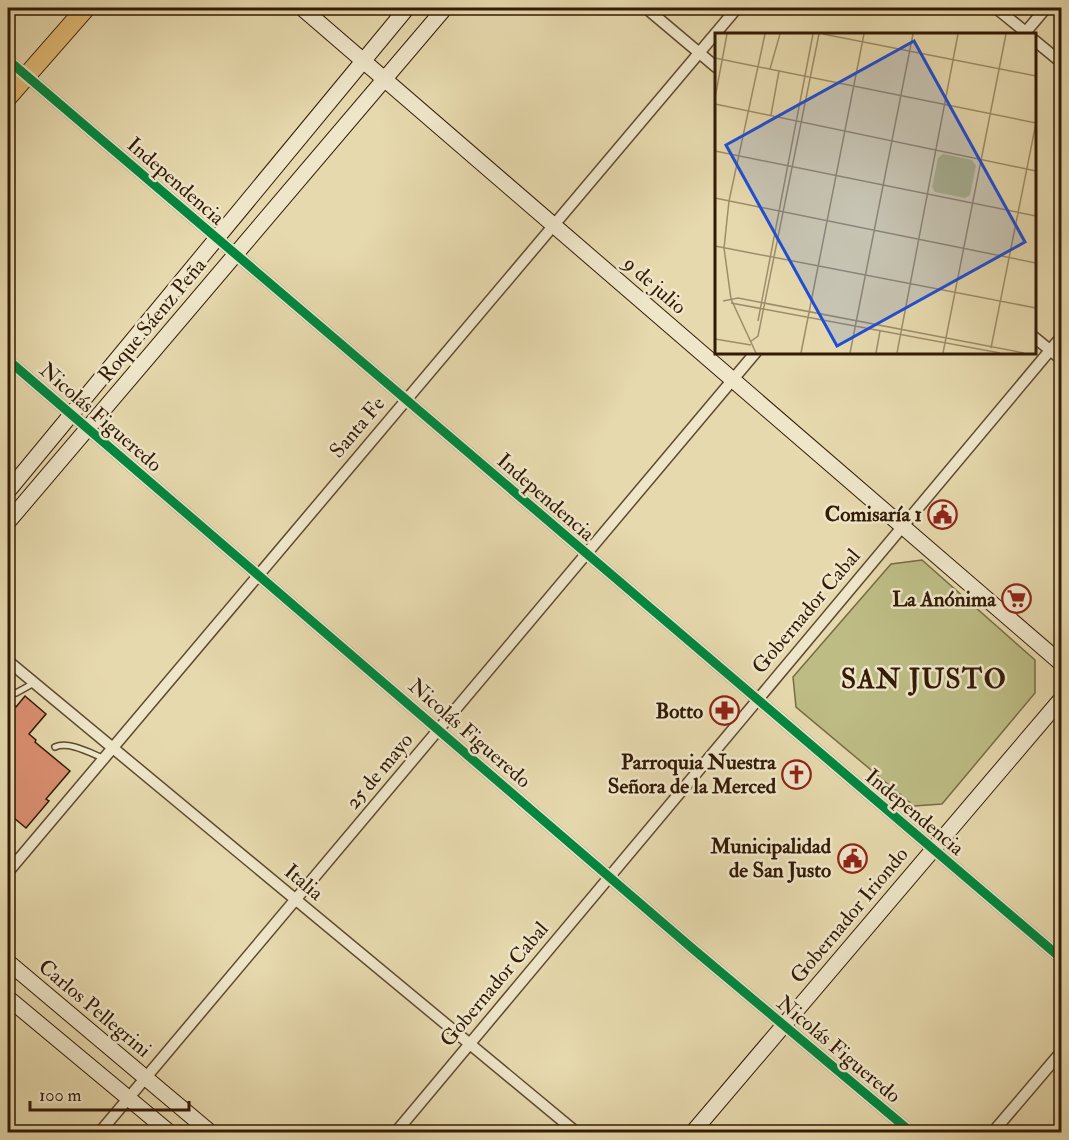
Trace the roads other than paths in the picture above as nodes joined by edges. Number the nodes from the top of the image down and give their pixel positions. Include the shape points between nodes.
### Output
1 (86, 8) edge
2 (302, 8) edge
3 (407, 8) edge
4 (445, 8) edge
5 (646, 8) edge
6 (737, 8) edge
7 (996, 8) edge
8 (1047, 8) edge
9 (715, 33) edge
10 (715, 33) edge
11 (1025, 33) edge
12 (1027, 33) edge
13 (1036, 41) edge
14 (699, 52) junction
15 (8, 60) edge
16 (363, 60) junction
17 (1062, 63) edge
18 (715, 65) edge
19 (26, 76) junction
20 (384, 79) junction
21 (8, 97) edge
22 (553, 225) junction
23 (216, 239) junction
24 (235, 255) junction
25 (1062, 336) edge
26 (1036, 338) edge
27 (1050, 350) junction
28 (754, 354) edge
29 (8, 360) edge
30 (1062, 360) edge
31 (733, 381) junction
32 (405, 400) junction
33 (71, 414) junction
34 (87, 428) junction
35 (8, 491) edge
36 (8, 522) edge
37 (902, 527) junction
38 (586, 555) junction
39 (258, 575) junction
40 (8, 661) edge
41 (1062, 664) edge
42 (34, 683) junction
43 (8, 691) edge
44 (1062, 698) edge
45 (756, 700) junction
46 (439, 730) junction
47 (55, 747) dead end
48 (112, 748) junction
49 (103, 758) junction
50 (932, 850) junction
51 (8, 872) edge
52 (609, 877) junction
53 (296, 900) junction
54 (1062, 959) edge
55 (8, 962) edge
56 (8, 998) edge
57 (783, 1026) junction
58 (469, 1044) junction
59 (1062, 1051) edge
60 (146, 1078) junction
61 (129, 1099) junction
62 (100, 1132) edge
63 (169, 1132) edge
64 (210, 1132) edge
65 (396, 1132) edge
66 (576, 1132) edge
67 (693, 1132) edge
68 (911, 1132) edge
69 (993, 1132) edge

1 - 19 highway
2 - 16 main road, 9 de julio
3 - 16 main road, Roque Sáenz Peña
4 - 20 main road, Roque Sáenz Peña
5 - 14 street
6 - 10 street, Santa Fe
7 - 11 street
8 - 12 street
9 - 14 street, Santa Fe
13 - 17 street
14 - 18 street
14 - 22 street, Santa Fe
15 - 19 street, Independencia
16 - 20 main road, 9 de julio
16 - 23 main road, Roque Sáenz Peña
19 - 21 highway
19 - 23 street, Independencia
20 - 22 main road, 9 de julio
20 - 24 main road, Roque Sáenz Peña
22 - 31 main road, 9 de julio
22 - 32 street, Santa Fe
23 - 24 street, Independencia
23 - 33 main road, Roque Sáenz Peña
24 - 32 street, Independencia
24 - 34 main road, Roque Sáenz Peña
25 - 27 street, Gobernador Cabal
26 - 27 street
27 - 30 street
27 - 37 street, Gobernador Cabal
28 - 31 street, 25 de mayo
29 - 33 street, Nicolás Figueredo
31 - 37 main road, 9 de julio
31 - 38 street, 25 de mayo
32 - 38 street, Independencia
32 - 39 street, Santa Fe
33 - 34 street, Nicolás Figueredo
33 - 35 main road, Roque Sáenz Peña
34 - 36 main road, Roque Sáenz Peña
34 - 39 street, Nicolás Figueredo
37 - 41 main road, 9 de julio
37 - 45 street, Gobernador Cabal
38 - 45 street, Independencia
38 - 46 street, 25 de mayo
39 - 46 street, Nicolás Figueredo
39 - 48 street, Santa Fe
40 - 42 street, Italia
42 - 43 lane via 16,693
42 - 48 street, Italia
44 - 50 main road, Gobernador Iriondo
45 - 50 street, Independencia
45 - 52 street, Gobernador Cabal
46 - 52 street, Nicolás Figueredo
46 - 53 street, 25 de mayo
47 - 49 lane via 71,746
48 - 49 street, Santa Fe
48 - 53 street, Italia
49 - 51 street, Santa Fe
50 - 54 street, Independencia
50 - 57 main road, Gobernador Iriondo
52 - 57 street, Nicolás Figueredo
52 - 58 street, Gobernador Cabal
53 - 58 street, Italia
53 - 60 street, 25 de mayo
55 - 60 main road, Carlos Pellegrini
56 - 61 main road
57 - 67 main road, Gobernador Iriondo
57 - 68 street, Nicolás Figueredo
58 - 65 street, Gobernador Cabal
58 - 66 street, Italia
59 - 69 street
60 - 61 street, 25 de mayo
60 - 64 main road, Carlos Pellegrini
61 - 62 street, 25 de mayo
61 - 63 main road

